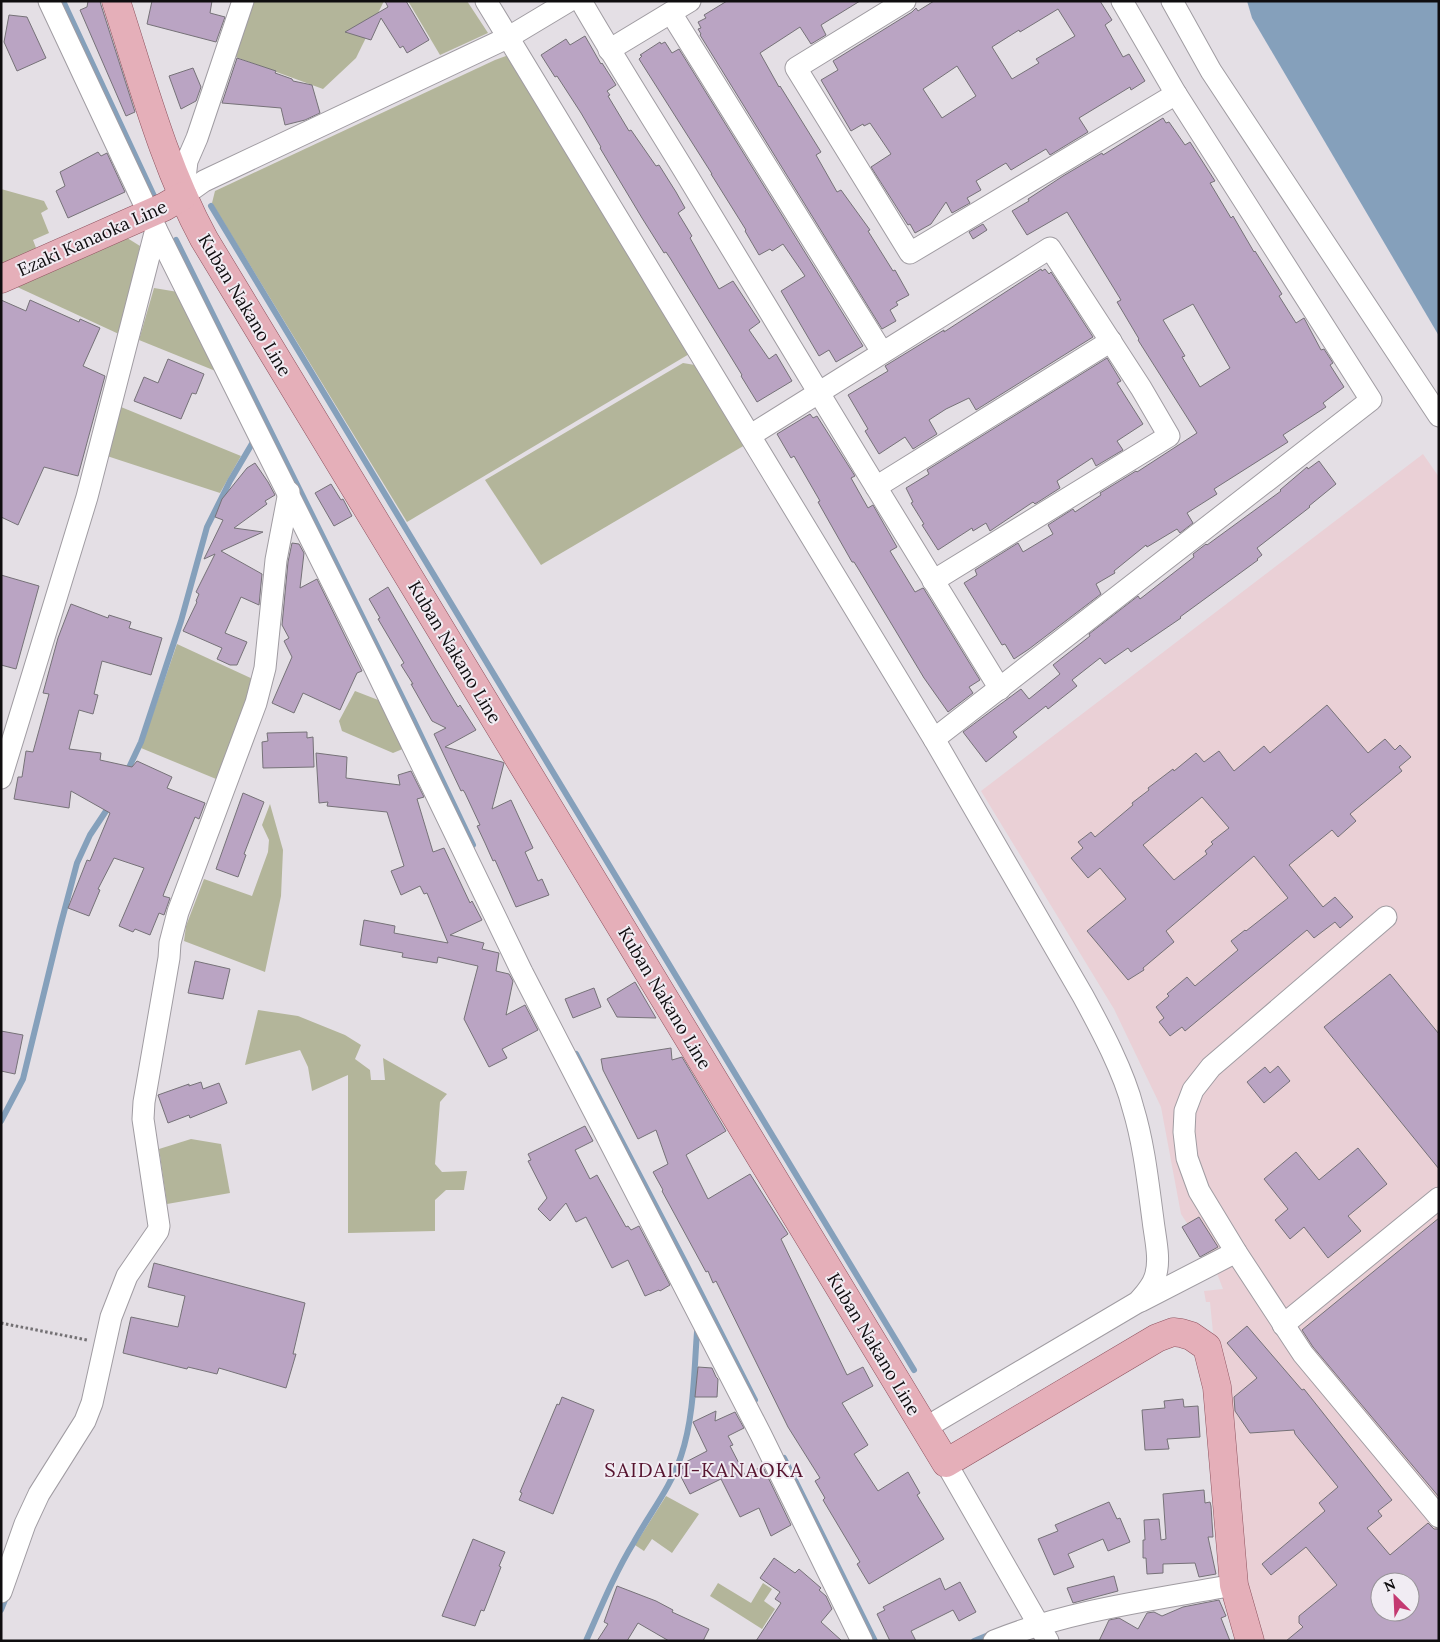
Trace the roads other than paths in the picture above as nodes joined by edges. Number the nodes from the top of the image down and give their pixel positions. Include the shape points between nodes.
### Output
1 (49, 1) edge
2 (116, 1) edge
3 (243, 1) edge
4 (486, 1) edge
5 (569, 1) edge
6 (581, 1) edge
7 (690, 1) edge
8 (905, 1) edge
9 (1122, 1) edge
10 (1172, 1) edge
11 (671, 13) junction
12 (509, 37) junction
13 (609, 50) junction
14 (1176, 94) junction
15 (183, 196) junction
16 (153, 221) junction
17 (1, 279) edge
18 (1110, 341) junction
19 (882, 352) junction
20 (818, 392) junction
21 (1439, 416) edge
22 (751, 435) junction
23 (876, 487) junction
24 (289, 492) junction
25 (934, 581) junction
26 (1000, 689) junction
27 (934, 739) junction
28 (1, 778) edge
29 (1386, 917) dead end
30 (1439, 1198) edge
31 (1236, 1252) junction
32 (1138, 1302) junction
33 (1284, 1325) junction
34 (925, 1428) junction
35 (946, 1463) junction
36 (1439, 1517) edge
37 (1234, 1585) junction
38 (1, 1592) edge
39 (1043, 1633) edge
40 (862, 1641) edge
41 (994, 1641) edge
42 (1250, 1641) edge

1 - 16 street
2 - 15 main road, Kuban Nakano Line
3 - 15 street via 198,138 187,161
4 - 12 street
5 - 12 street
6 - 13 street
7 - 11 street
8 - 14 street via 796,68 910,253
9 - 14 street
10 - 21 street via 1212,71
11 - 13 street
11 - 19 street
12 - 15 street via 204,181
12 - 22 street
13 - 20 street
14 - 26 street via 1371,400
15 - 16 main road, Ezaki Kanaoka Line
15 - 34 main road, Kuban Nakano Line via 204,238
16 - 17 main road, Ezaki Kanaoka Line
16 - 24 street
16 - 28 street via 87,497
18 - 19 street via 1050,248
18 - 23 street
18 - 25 street via 1169,436
19 - 20 street
20 - 22 street
20 - 23 street
22 - 27 street
23 - 25 street
24 - 38 street via 276,560 265,668 256,703 178,912 170,943 143,1119 158,1231 127,1276 111,1317 85,1421 39,1494
24 - 40 street via 522,972 761,1435
25 - 26 street
26 - 27 street
27 - 32 street via 1083,996 1128,1092 1147,1172 1157,1264 1151,1287
29 - 31 street via 1211,1067 1193,1090 1185,1111 1187,1158 1199,1192
30 - 33 street
31 - 32 street
31 - 33 street
32 - 34 street
33 - 36 street via 1304,1354
34 - 35 main road, Kuban Nakano Line
35 - 37 main road via 1158,1338 1173,1332 1191,1336 1207,1347 1217,1387
35 - 39 street
37 - 39 street via 1068,1616
37 - 42 main road
39 - 41 street

